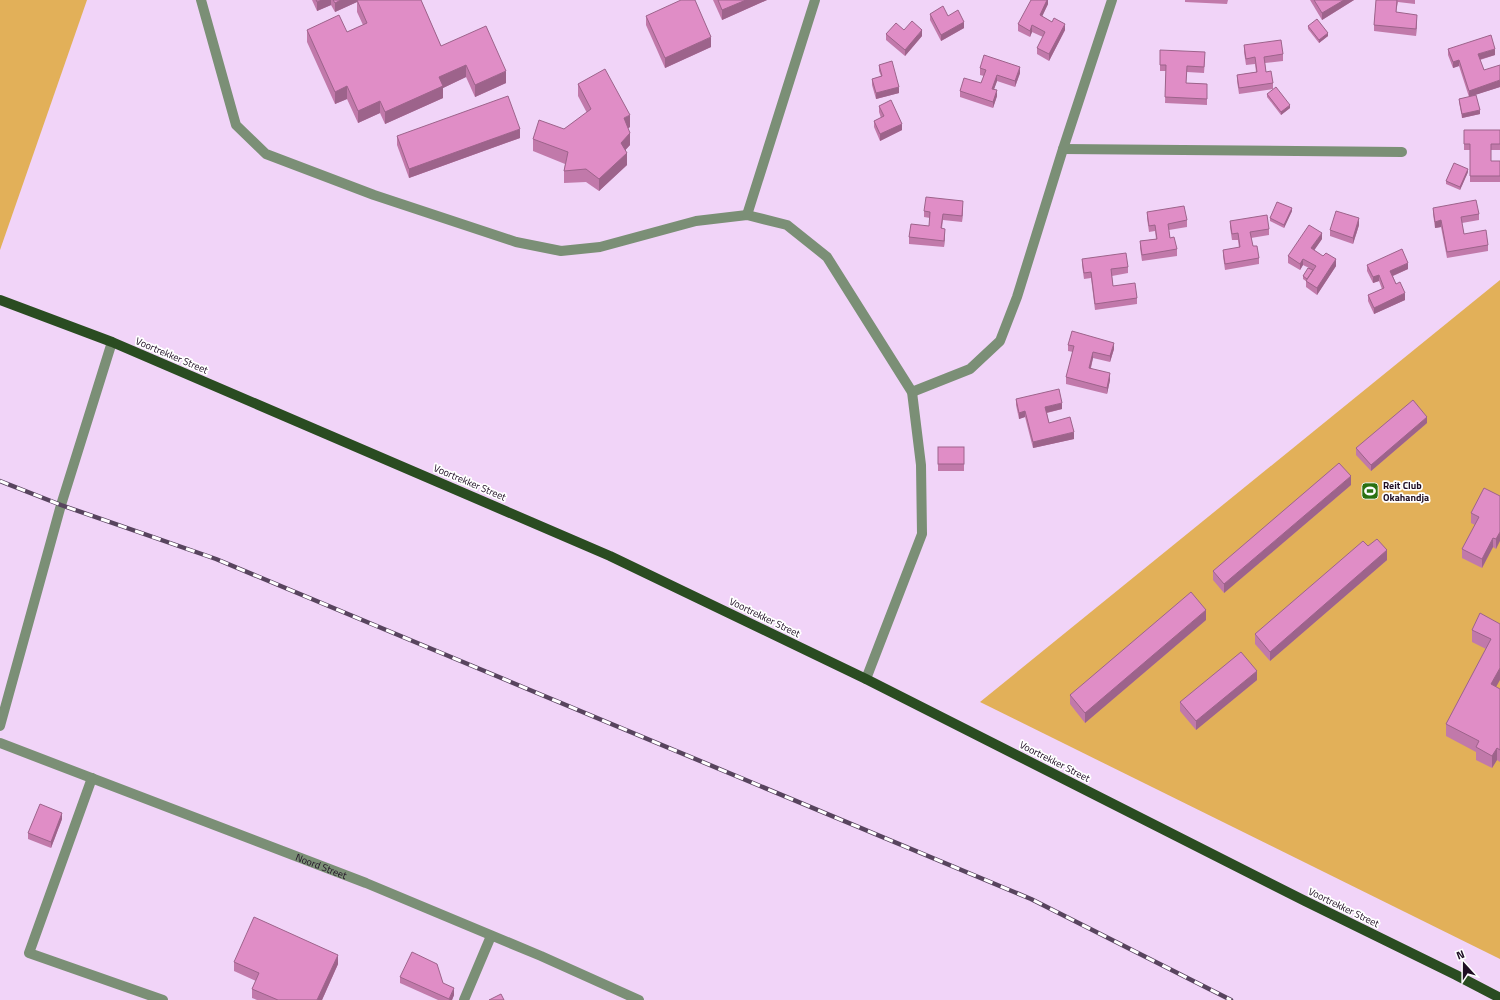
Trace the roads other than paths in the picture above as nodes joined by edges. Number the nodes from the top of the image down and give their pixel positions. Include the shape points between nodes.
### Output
1 (201, 0) edge
2 (814, 0) edge
3 (1112, 0) edge
4 (1064, 149) junction
5 (1402, 152) dead end
6 (747, 215) junction
7 (0, 300) edge
8 (112, 342) junction
9 (912, 392) junction
10 (866, 679) junction
11 (0, 726) edge
12 (0, 743) edge
13 (92, 778) junction
14 (491, 936) junction
15 (1500, 998) edge
16 (164, 1000) edge
17 (464, 1000) edge
18 (639, 1000) edge

1 - 6 street via 236,125 266,154 374,195 516,242 561,252 600,247 696,221
2 - 6 street
3 - 4 street
4 - 5 street
4 - 9 street via 1017,297 1000,341 970,369
6 - 9 street via 787,225 827,257
7 - 8 main road, Voortrekker Street
8 - 10 main road, Voortrekker Street via 610,556
8 - 11 street via 64,498
9 - 10 street via 921,465 922,534
10 - 15 main road, Voortrekker Street
12 - 13 street, Noord Street
13 - 14 street, Noord Street via 366,883
13 - 16 street via 29,954
14 - 17 street
14 - 18 street, Noord Street

